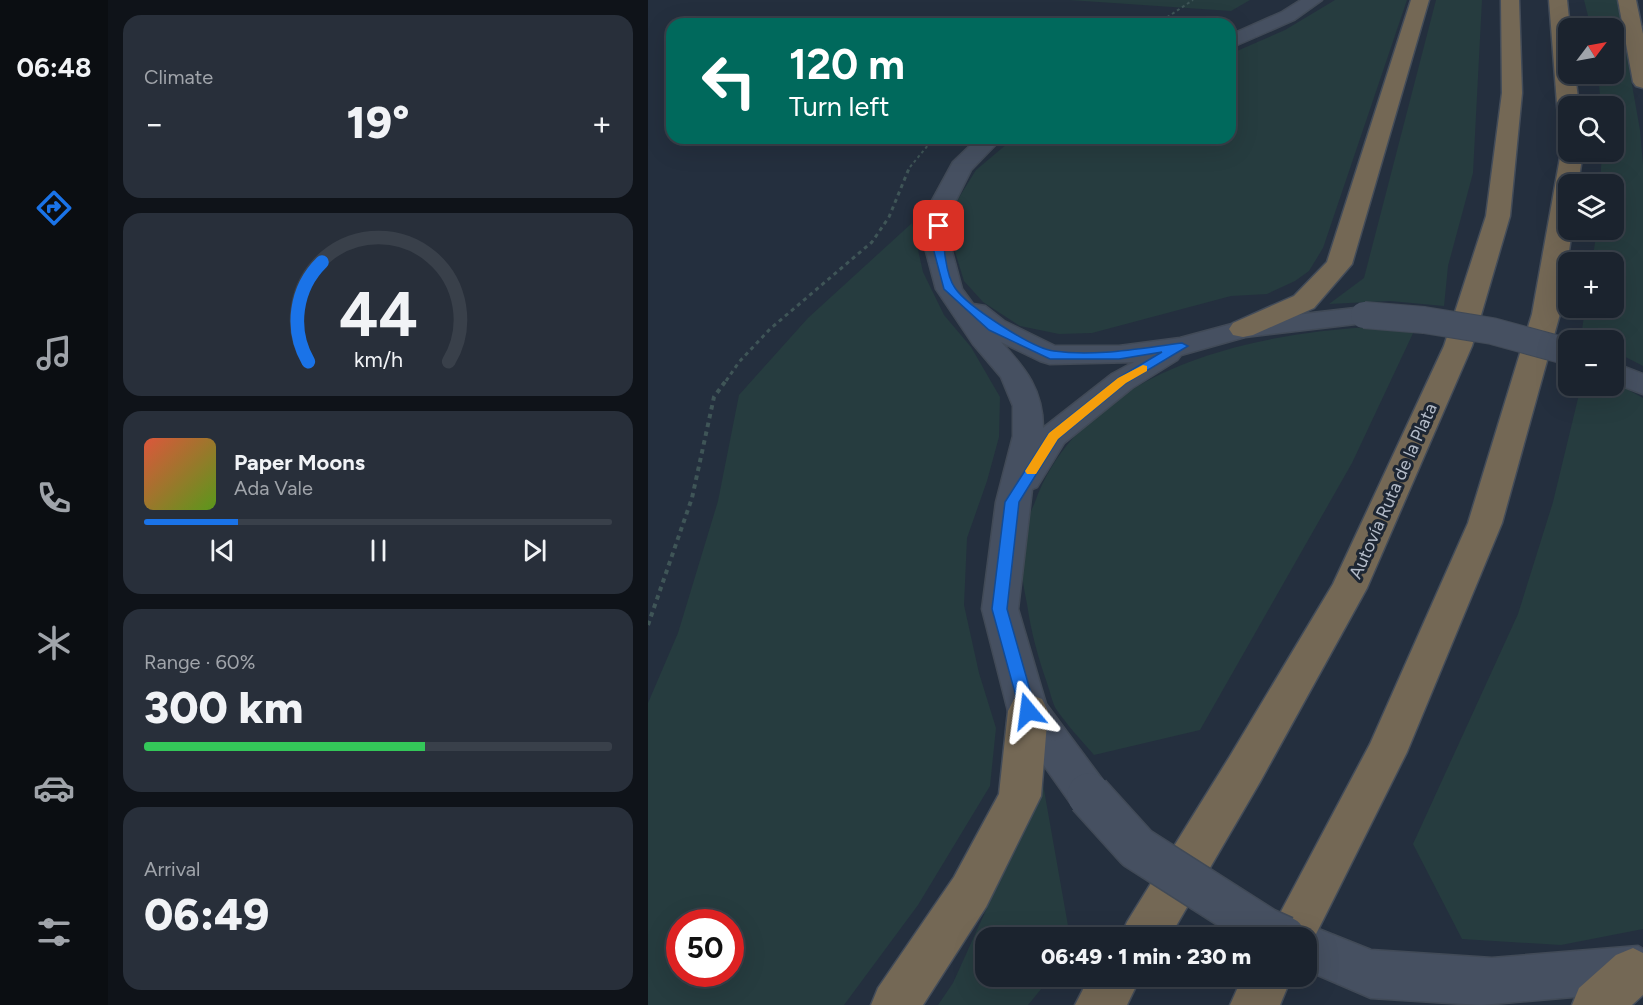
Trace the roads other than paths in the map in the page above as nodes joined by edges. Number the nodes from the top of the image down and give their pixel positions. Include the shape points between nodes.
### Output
1 (1313, 0) edge
2 (1420, 0) edge
3 (1510, 0) edge
4 (1558, 0) edge
5 (1627, 0) edge
6 (1236, 39) edge
7 (1643, 82) edge
8 (1567, 96) edge
9 (985, 144) edge
10 (1570, 162) edge
11 (949, 289) junction
12 (1243, 329) junction
13 (1182, 346) junction
14 (1558, 349) edge
15 (1624, 376) edge
16 (1643, 385) edge
17 (1012, 502) junction
18 (1028, 711) junction
19 (1150, 927) edge
20 (1261, 927) edge
21 (1296, 927) edge
22 (1317, 952) edge
23 (1638, 970) edge
24 (1111, 987) edge
25 (1263, 987) edge
26 (895, 1005) edge
27 (1099, 1005) edge
28 (1254, 1005) edge
29 (1596, 1005) edge

1 - 6 main road
2 - 12 highway via 1339,264 1304,302
3 - 19 highway, Autovía Ruta de la Plata via 1512,93 1498,216 1458,346 1349,588
4 - 8 highway
5 - 7 highway
9 - 11 main road via 961,167 940,208 937,244
10 - 21 highway via 1546,314 1485,523 1387,752
11 - 13 main road via 993,327 1050,355 1119,355
11 - 17 main road via 1014,374 1028,406 1028,436
12 - 13 main road
12 - 14 main road, bridge via 1364,315 1492,331
13 - 17 main road via 1122,381 1053,436
15 - 16 main road
17 - 18 main road via 1000,609
18 - 20 main road, bridge via 1089,795 1137,848
18 - 26 highway via 1020,796 970,892
22 - 23 main road via 1371,974 1492,982
23 - 29 highway
24 - 27 highway
25 - 28 highway

